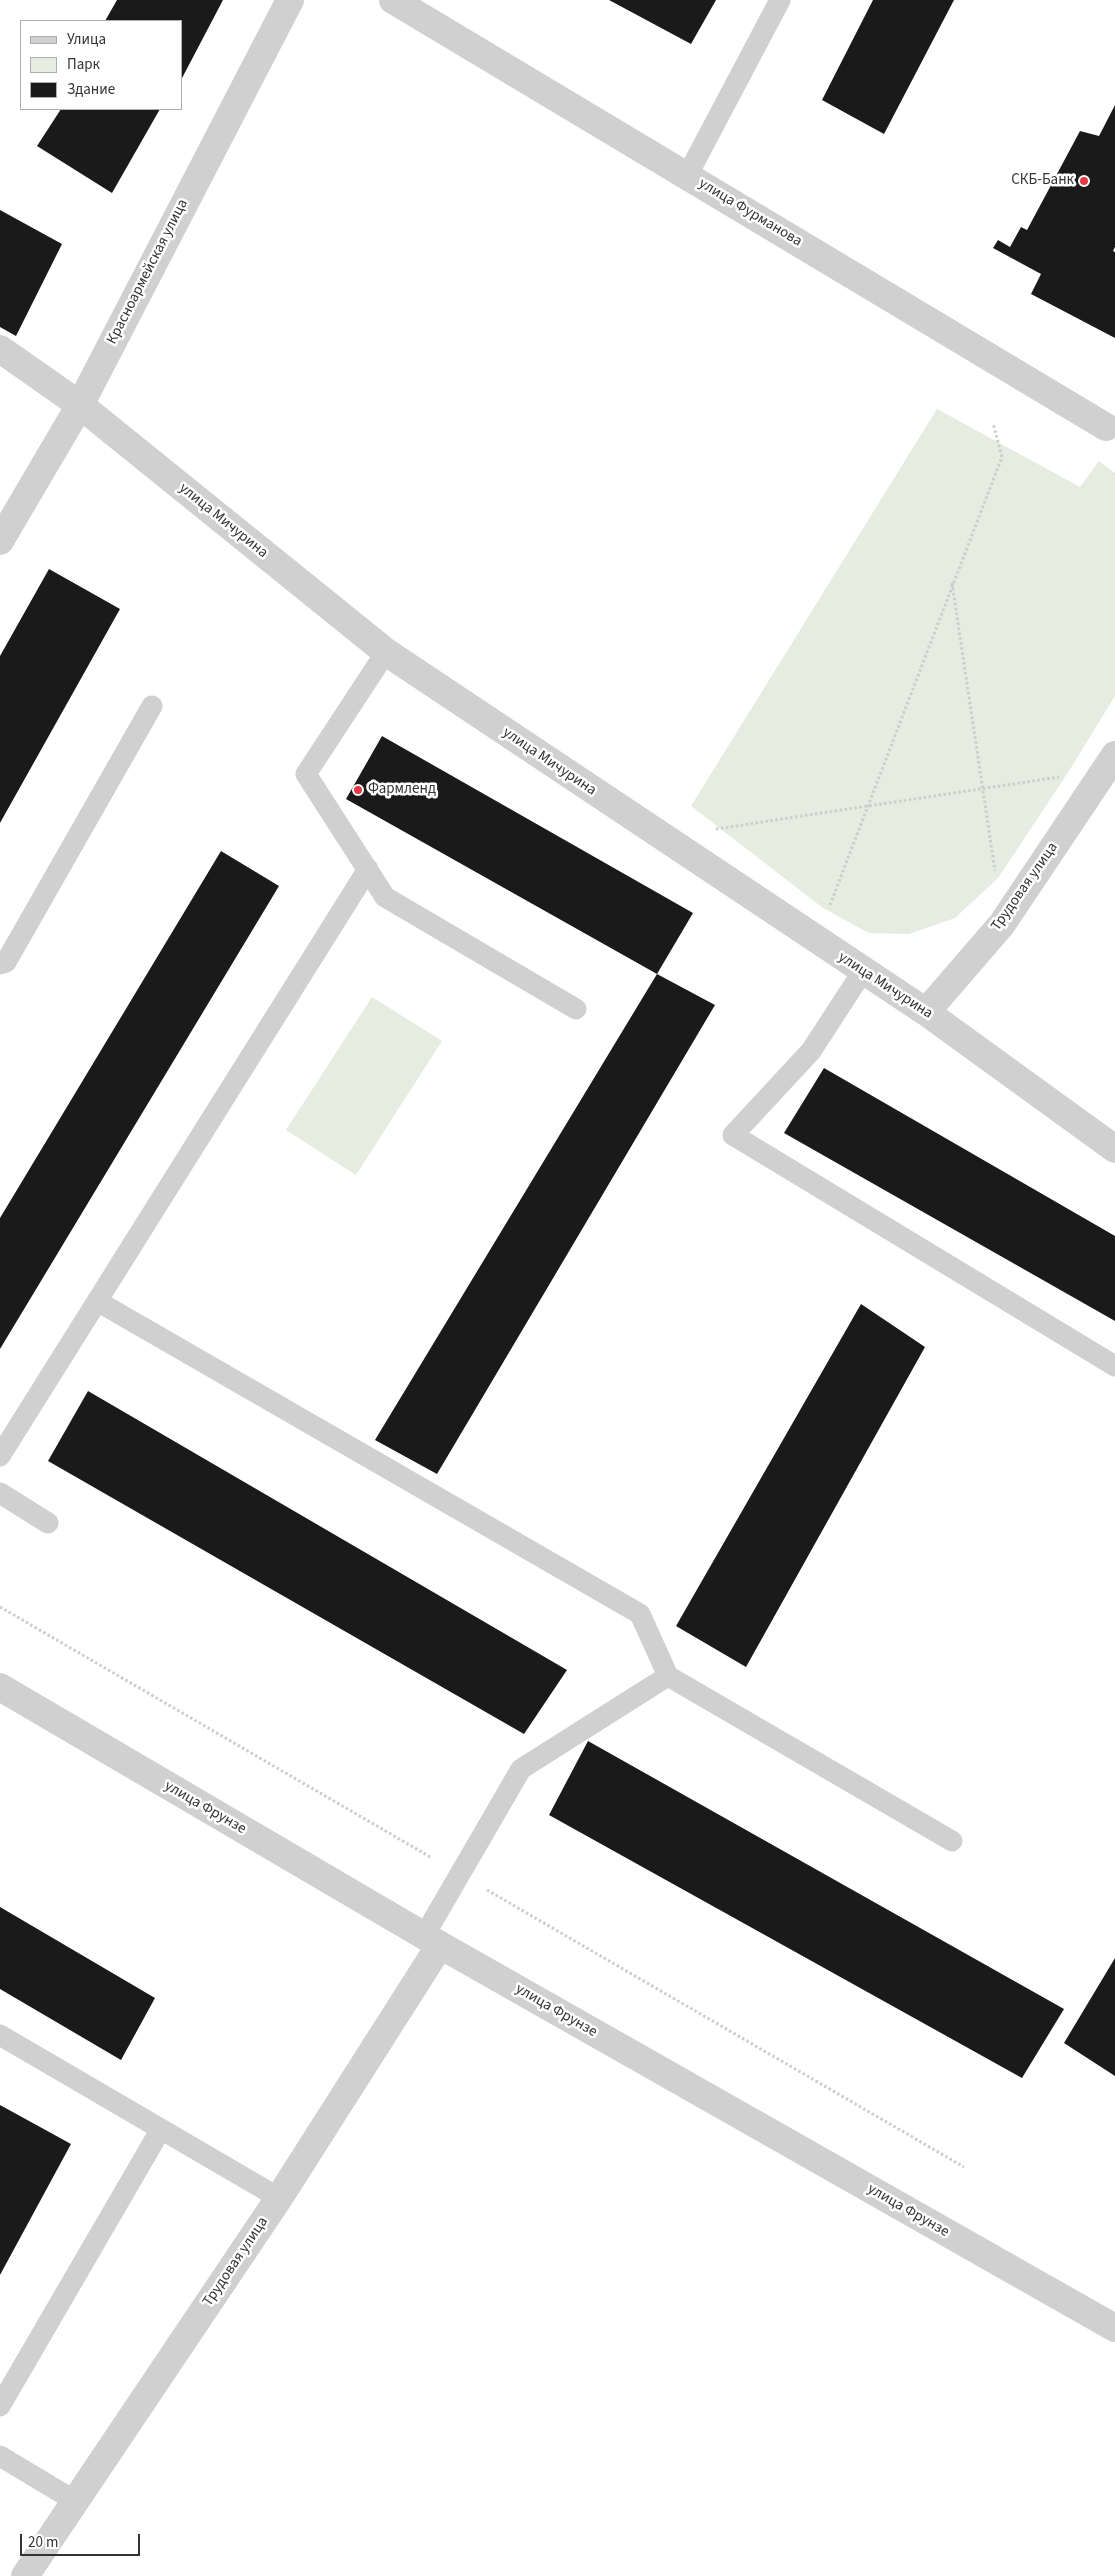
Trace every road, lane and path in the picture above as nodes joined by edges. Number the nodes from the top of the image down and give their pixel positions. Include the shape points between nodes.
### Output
1 (290, 0) edge
2 (393, 0) edge
3 (780, 0) edge
4 (687, 176) junction
5 (0, 350) edge
6 (80, 404) junction
7 (993, 424) dead end
8 (1106, 427) dead end
9 (0, 541) edge
10 (952, 582) junction
11 (386, 652) junction
12 (152, 706) dead end
13 (1111, 763) edge
14 (984, 787) junction
15 (868, 805) junction
16 (711, 829) dead end
17 (368, 870) junction
18 (1002, 924) junction
19 (816, 941) junction
20 (0, 964) edge
21 (863, 971) junction
22 (576, 1009) dead end
23 (926, 1012) junction
24 (1115, 1149) edge
25 (97, 1301) junction
26 (1115, 1366) edge
27 (0, 1456) edge
28 (0, 1493) edge
29 (48, 1523) dead end
30 (668, 1676) junction
31 (0, 1688) edge
32 (952, 1841) dead end
33 (432, 1940) junction
34 (0, 2034) edge
35 (161, 2129) junction
36 (279, 2198) junction
37 (1115, 2328) edge
38 (0, 2406) edge
39 (0, 2456) edge
40 (75, 2501) junction
41 (25, 2576) edge

1 - 6 street, Красноармейская улица
2 - 4 street, улица Фурманова
3 - 4 lane
4 - 8 street, улица Фурманова
5 - 6 street, улица Мичурина
6 - 9 street, Красноармейская улица
6 - 11 street, улица Мичурина
7 - 10 path via 1002,457
10 - 14 path
10 - 15 path
11 - 17 lane via 306,774
11 - 19 street, улица Мичурина
12 - 20 lane via 6,962
13 - 14 path
13 - 18 street, Трудовая улица
14 - 15 path
14 - 18 path
15 - 16 path
15 - 19 path
17 - 22 lane via 385,896
17 - 25 lane
18 - 23 street, Трудовая улица
19 - 21 street, улица Мичурина
21 - 23 street, улица Мичурина
21 - 26 lane via 811,1051 733,1135
23 - 24 street, улица Мичурина
25 - 27 lane
25 - 30 lane via 640,1614
28 - 29 lane
30 - 32 lane
30 - 33 lane via 521,1768
31 - 33 street, улица Фрунзе
33 - 36 street, Трудовая улица
33 - 37 street, улица Фрунзе
34 - 35 lane
35 - 36 lane
35 - 38 lane
36 - 40 street, Трудовая улица
39 - 40 lane
40 - 41 street, Трудовая улица

